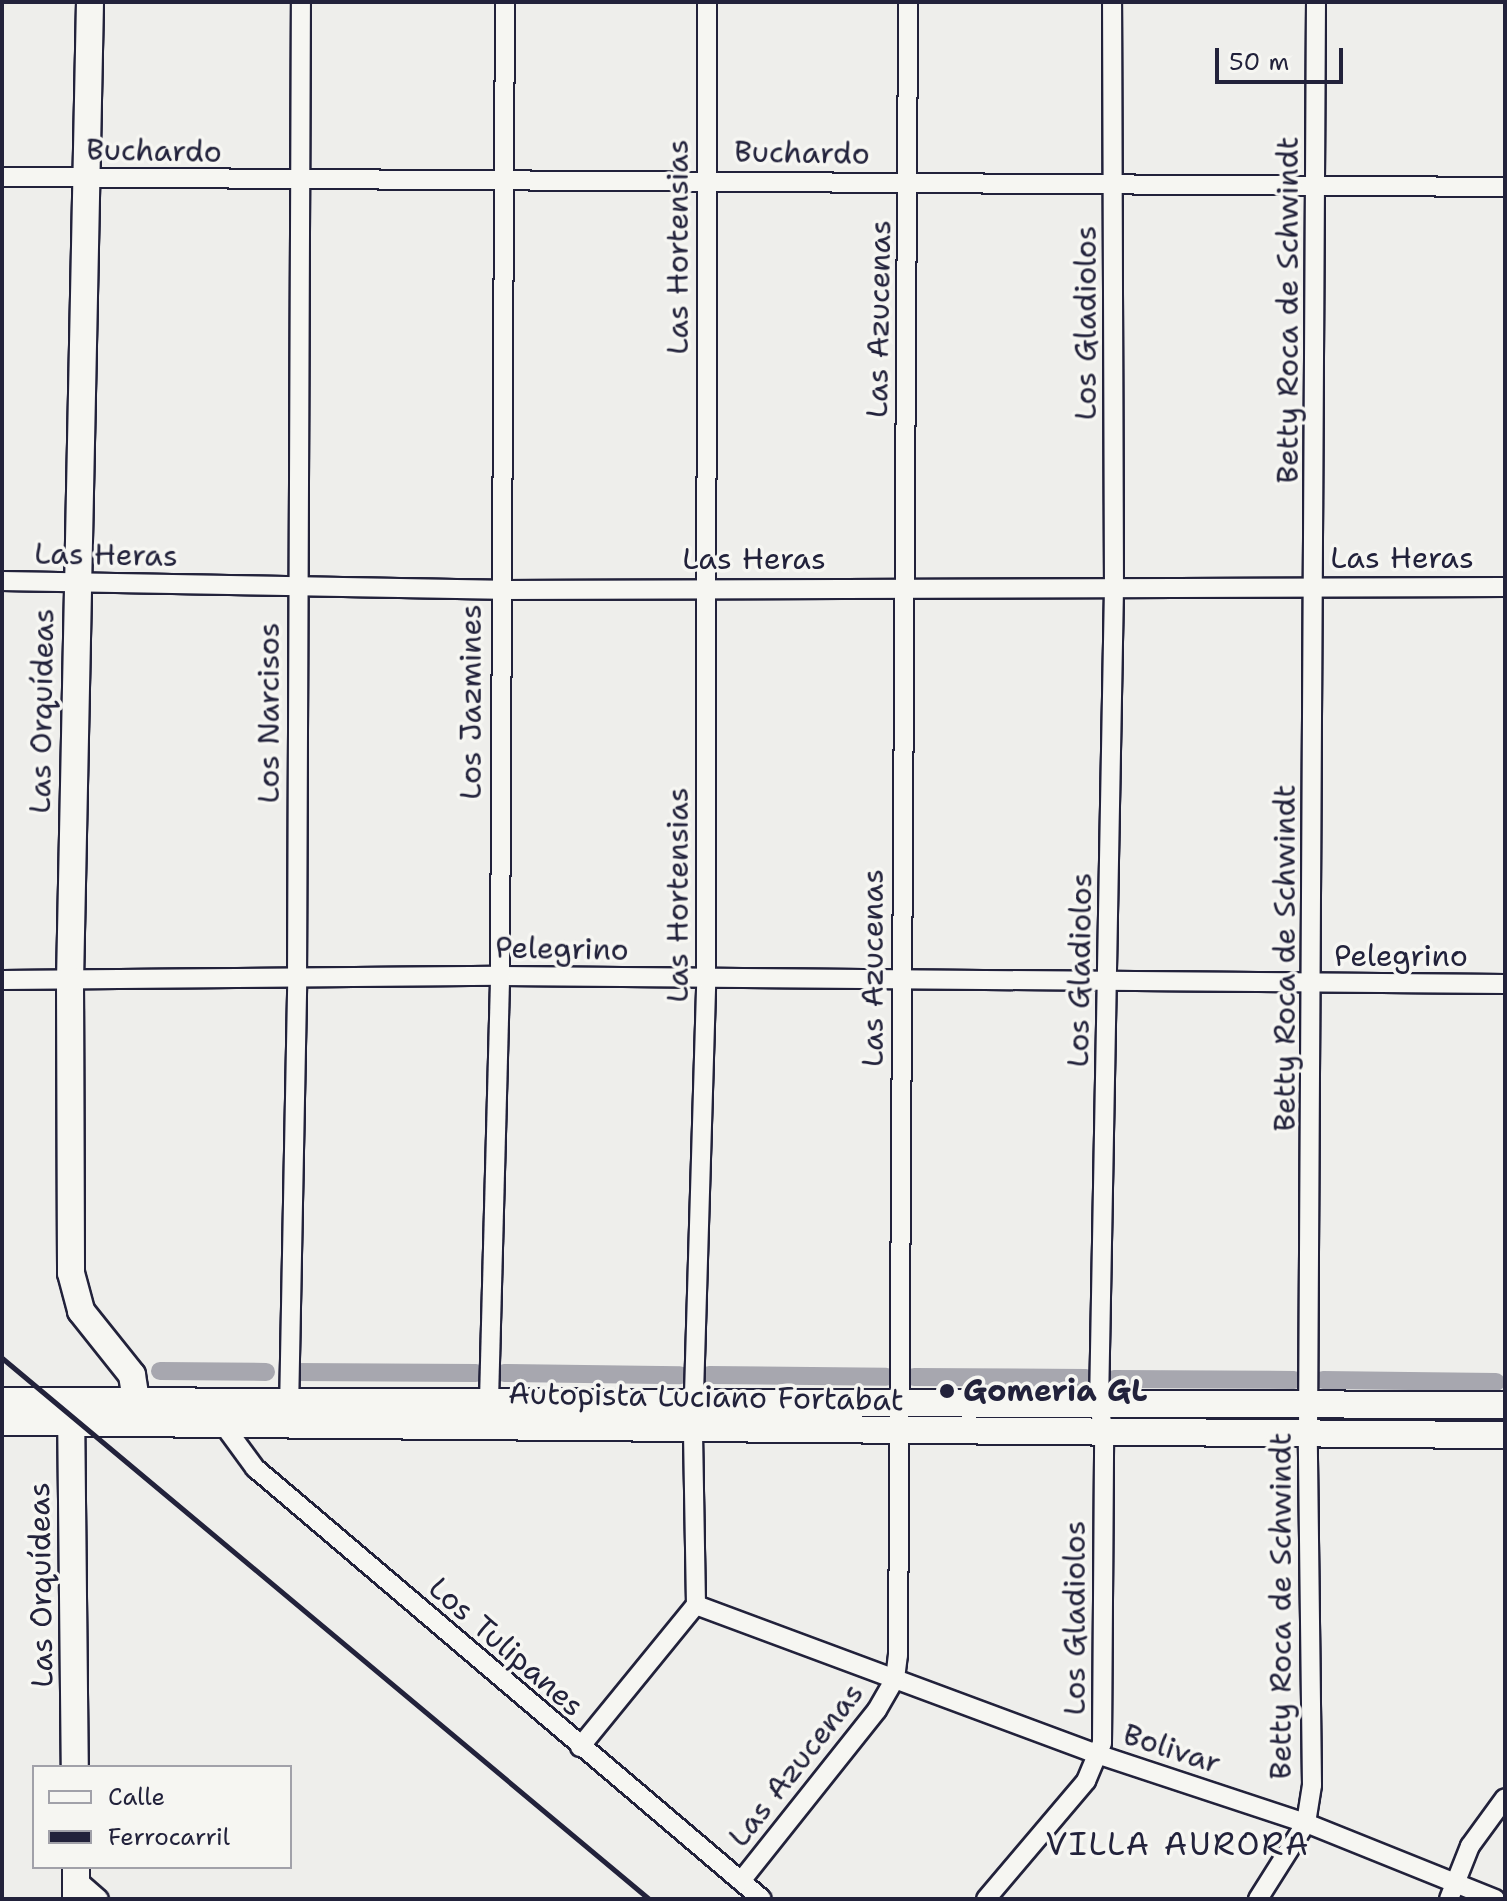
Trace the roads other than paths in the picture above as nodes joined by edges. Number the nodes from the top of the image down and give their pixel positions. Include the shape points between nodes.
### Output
1 (90, 2) edge
2 (301, 2) edge
3 (505, 2) edge
4 (707, 2) edge
5 (908, 2) edge
6 (1112, 2) edge
7 (1316, 2) edge
8 (2, 177) edge
9 (89, 178) junction
10 (706, 180) junction
11 (301, 182) junction
12 (908, 183) junction
13 (502, 184) junction
14 (1114, 186) junction
15 (1317, 186) junction
16 (1505, 187) edge
17 (2, 581) edge
18 (76, 583) junction
19 (298, 584) junction
20 (706, 585) junction
21 (1315, 586) junction
22 (1505, 587) edge
23 (904, 588) junction
24 (499, 590) junction
25 (1114, 591) junction
26 (500, 976) junction
27 (706, 979) junction
28 (2, 980) edge
29 (70, 980) junction
30 (297, 980) junction
31 (1109, 981) junction
32 (901, 983) junction
33 (1314, 984) junction
34 (1505, 984) edge
35 (2, 1401) edge
36 (136, 1401) junction
37 (489, 1401) junction
38 (900, 1403) junction
39 (1308, 1404) junction
40 (1505, 1405) edge
41 (1099, 1406) junction
42 (71, 1412) junction
43 (289, 1412) junction
44 (694, 1416) junction
45 (2, 1422) edge
46 (225, 1427) junction
47 (900, 1431) junction
48 (1104, 1432) junction
49 (1308, 1433) junction
50 (1505, 1435) edge
51 (696, 1605) junction
52 (895, 1679) junction
53 (580, 1747) junction
54 (1100, 1755) junction
55 (75, 1765) edge
56 (1505, 1798) edge
57 (1306, 1823) junction
58 (741, 1881) junction
59 (76, 1882) edge
60 (1451, 1891) edge
61 (99, 1899) edge
62 (762, 1899) edge
63 (986, 1899) edge
64 (1258, 1899) edge
65 (1495, 1899) edge

1 - 9 main road, Las Orquídeas
2 - 11 street, Los Narcisos
3 - 13 street, Los Jazmines
4 - 10 street, Las Hortensias
5 - 12 street, Las Azucenas
6 - 14 street, Los Gladiolos
7 - 15 street, Betty Roca de Schwindt
8 - 9 street, Buchardo
9 - 11 street, Buchardo
9 - 18 main road, Las Orquídeas
10 - 12 street, Buchardo
10 - 13 street, Buchardo
10 - 20 street, Las Hortensias
11 - 13 street, Buchardo
11 - 19 street, Los Narcisos
12 - 14 street, Buchardo
12 - 23 street, Las Azucenas
13 - 24 street, Los Jazmines
14 - 15 street, Buchardo
14 - 25 street, Los Gladiolos
15 - 16 street, Buchardo
15 - 21 street, Betty Roca de Schwindt
17 - 18 street, Las Heras
18 - 19 street, Las Heras
18 - 29 main road, Las Orquídeas
19 - 24 street, Las Heras
19 - 30 street, Los Narcisos
20 - 23 street, Las Heras
20 - 24 street, Las Heras
20 - 27 street, Las Hortensias
21 - 22 street, Las Heras
21 - 25 street, Las Heras
21 - 33 street, Betty Roca de Schwindt
23 - 25 street, Las Heras
23 - 32 street, Las Azucenas
24 - 26 street, Los Jazmines
25 - 31 street, Los Gladiolos
26 - 27 street, Pelegrino
26 - 30 street, Pelegrino
26 - 37 street, Los Jazmines
27 - 32 street, Pelegrino
27 - 44 street, Las Hortensias
28 - 29 street, Pelegrino
29 - 30 street, Pelegrino
29 - 36 main road, Las Orquídeas via 73,1291 81,1311 132,1375
30 - 43 street, Los Narcisos
31 - 32 street, Pelegrino
31 - 33 street, Pelegrino
31 - 41 street, Los Gladiolos
32 - 38 street, Las Azucenas
33 - 34 street, Pelegrino
33 - 39 street, Betty Roca de Schwindt
35 - 42 main road, Autopista Luciano Fortabat
36 - 42 main road, Autopista Luciano Fortabat
36 - 43 main road, Autopista Luciano Fortabat
37 - 43 main road, Autopista Luciano Fortabat
37 - 44 main road, Autopista Luciano Fortabat
38 - 41 main road, Autopista Luciano Fortabat
38 - 44 main road, Autopista Luciano Fortabat
38 - 47 street, Las Azucenas
39 - 40 main road, Autopista Luciano Fortabat
39 - 41 main road, Autopista Luciano Fortabat
39 - 49 street, Betty Roca de Schwindt
41 - 48 street, Los Gladiolos
42 - 45 main road, Autopista Luciano Fortabat
42 - 46 main road, Autopista Luciano Fortabat
42 - 55 main road, Las Orquídeas
43 - 44 main road, Autopista Luciano Fortabat
43 - 46 main road, Autopista Luciano Fortabat
44 - 47 main road, Autopista Luciano Fortabat
44 - 51 street, Las Hortensias
46 - 53 street, Los Tulipanes via 255,1468
47 - 48 main road, Autopista Luciano Fortabat
47 - 52 street, Las Azucenas
48 - 49 main road, Autopista Luciano Fortabat
48 - 54 street, Los Gladiolos
49 - 50 main road, Autopista Luciano Fortabat
49 - 57 street, Betty Roca de Schwindt via 1312,1785
51 - 52 street, Bolivar
51 - 53 street
52 - 54 street, Bolivar
52 - 58 street, Las Azucenas via 877,1710
53 - 58 street, Los Tulipanes
54 - 57 street, Bolivar
54 - 63 street, Los Gladiolos via 1086,1781
56 - 60 street via 1470,1846
57 - 60 street, Bolivar
57 - 64 street, Betty Roca de Schwindt
58 - 62 street, Los Tulipanes
59 - 61 street
60 - 65 street, Bolivar

